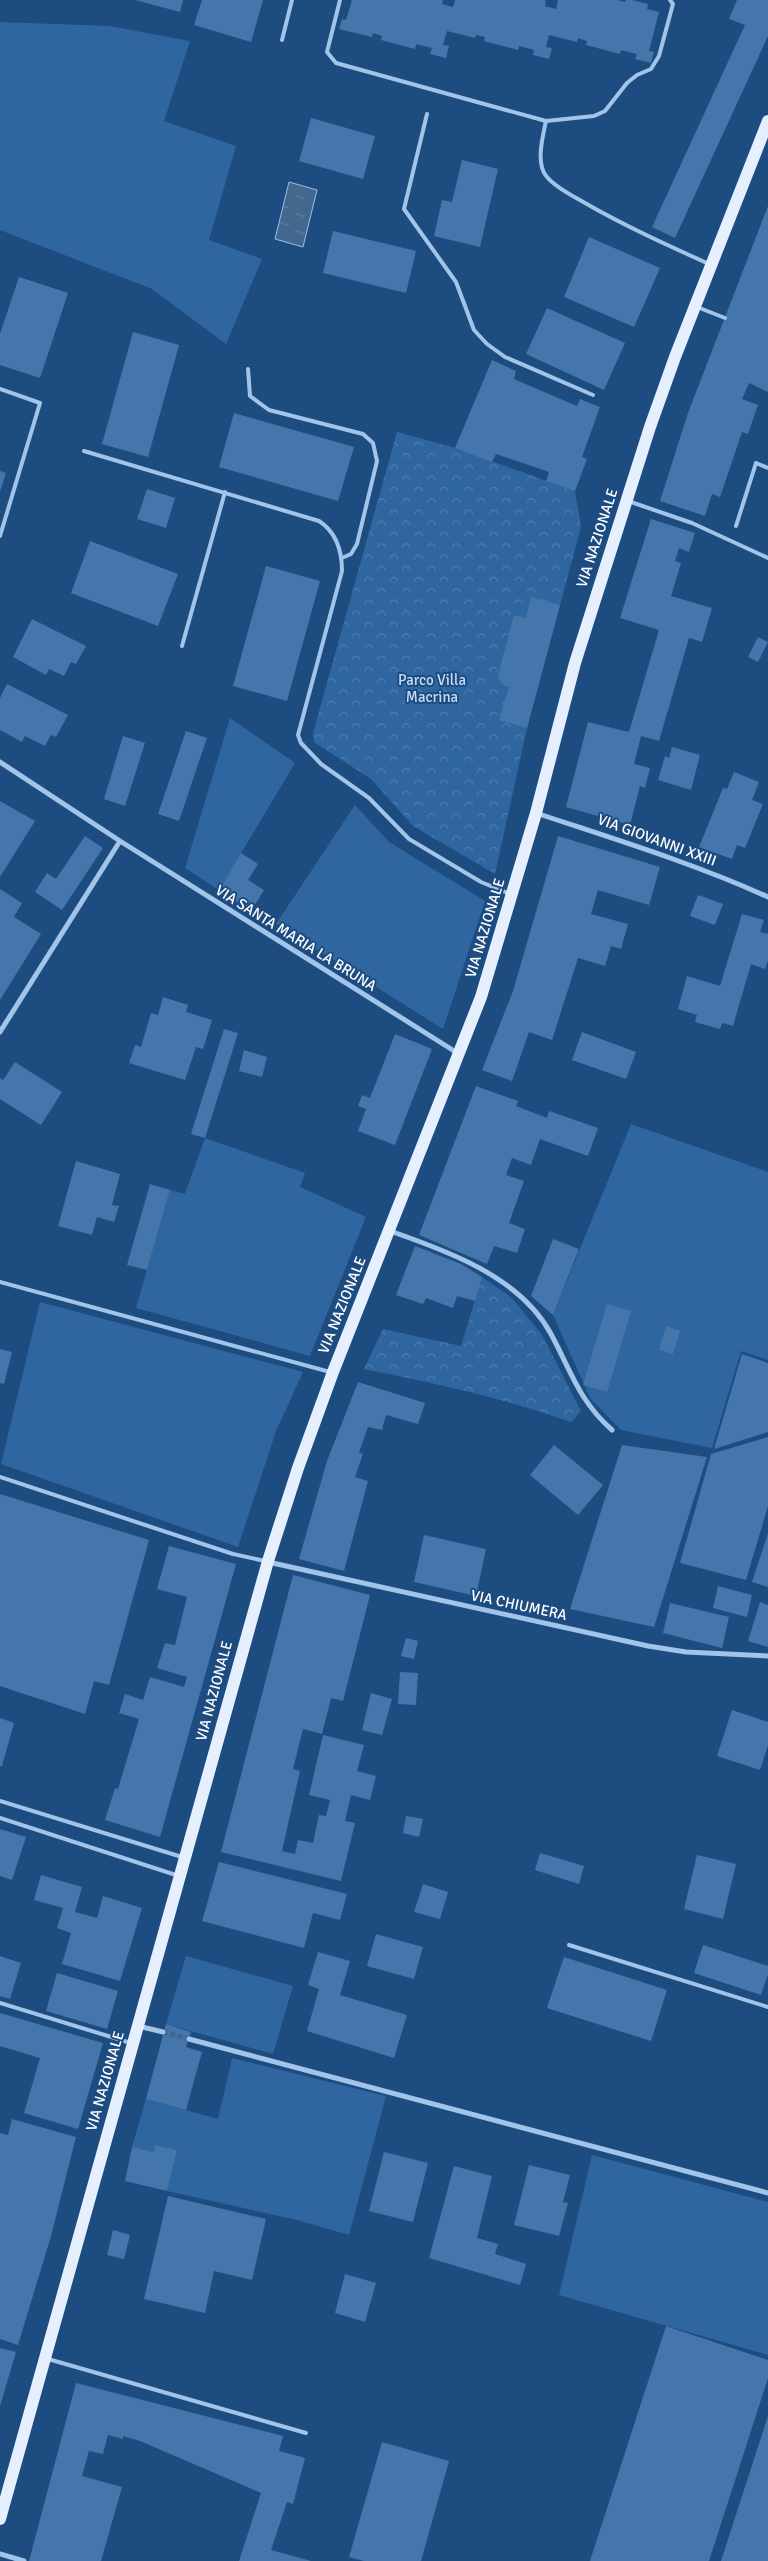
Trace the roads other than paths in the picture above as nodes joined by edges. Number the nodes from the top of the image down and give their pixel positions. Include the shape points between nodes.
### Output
1 (292, 0) edge
2 (340, 0) edge
3 (670, 0) edge
4 (282, 40) dead end
5 (427, 114) dead end
6 (546, 121) junction
7 (767, 129) edge
8 (711, 265) junction
9 (695, 306) junction
10 (725, 318) dead end
11 (248, 369) dead end
12 (0, 389) edge
13 (593, 395) dead end
14 (84, 450) dead end
15 (768, 468) edge
16 (225, 492) junction
17 (626, 500) junction
18 (736, 526) dead end
19 (0, 536) edge
20 (342, 558) junction
21 (768, 558) edge
22 (182, 646) dead end
23 (0, 762) edge
24 (536, 813) junction
25 (120, 841) junction
26 (513, 895) junction
27 (768, 897) edge
28 (0, 1032) edge
29 (460, 1054) junction
30 (390, 1231) junction
31 (0, 1282) edge
32 (333, 1372) junction
33 (612, 1430) dead end
34 (0, 1477) edge
35 (268, 1561) junction
36 (768, 1656) edge
37 (0, 1801) edge
38 (0, 1818) edge
39 (185, 1858) junction
40 (179, 1876) junction
41 (569, 1946) dead end
42 (0, 2002) edge
43 (768, 2007) edge
44 (137, 2026) junction
45 (164, 2032) tunnel mouth
46 (189, 2039) tunnel mouth
47 (132, 2043) junction
48 (768, 2193) edge
49 (46, 2358) junction
50 (306, 2433) dead end
51 (0, 2519) edge
52 (0, 2554) edge
53 (24, 2561) edge

1 - 4 lane
2 - 6 lane via 327,52 336,63
3 - 6 lane via 672,4 659,56 651,69 627,83 605,111 594,116
5 - 13 lane via 404,209 456,282 474,330 505,357
6 - 8 lane via 542,163 546,176 599,211
7 - 8 main road, VIA NAZIONALE
8 - 9 main road, VIA NAZIONALE
9 - 10 lane
9 - 17 main road, VIA NAZIONALE via 674,357
11 - 20 lane via 250,396 269,410 363,434 373,443 377,461 357,544 351,554
12 - 19 lane via 40,403
14 - 16 lane
15 - 18 lane via 756,463
16 - 20 lane via 319,520 328,527
16 - 22 lane
17 - 21 lane via 692,524
17 - 24 main road, VIA NAZIONALE via 575,663
20 - 26 lane via 342,571 298,735 301,743 321,764 369,798 409,839 481,882
23 - 25 street, VIA SANTA MARIA LA BRUNA
24 - 26 main road, VIA NAZIONALE
24 - 27 street, VIA GIOVANNI XXIII via 600,832
25 - 28 street
25 - 29 street, VIA SANTA MARIA LA BRUNA
26 - 29 main road, VIA NAZIONALE
29 - 30 main road, VIA NAZIONALE
30 - 32 main road, VIA NAZIONALE
30 - 33 street via 476,1266 515,1292 550,1332 594,1415
31 - 32 lane
32 - 35 main road, VIA NAZIONALE
34 - 35 lane via 233,1554
35 - 36 street, VIA CHIUMERA via 648,1646 686,1652
35 - 39 main road, VIA NAZIONALE
37 - 39 lane
38 - 40 lane
39 - 40 main road, VIA NAZIONALE
40 - 44 main road, VIA NAZIONALE
41 - 43 lane
42 - 47 lane
44 - 45 street
44 - 47 main road, VIA NAZIONALE
46 - 48 street
47 - 49 main road, VIA NAZIONALE
49 - 50 lane
49 - 51 main road, VIA NAZIONALE
52 - 53 street

